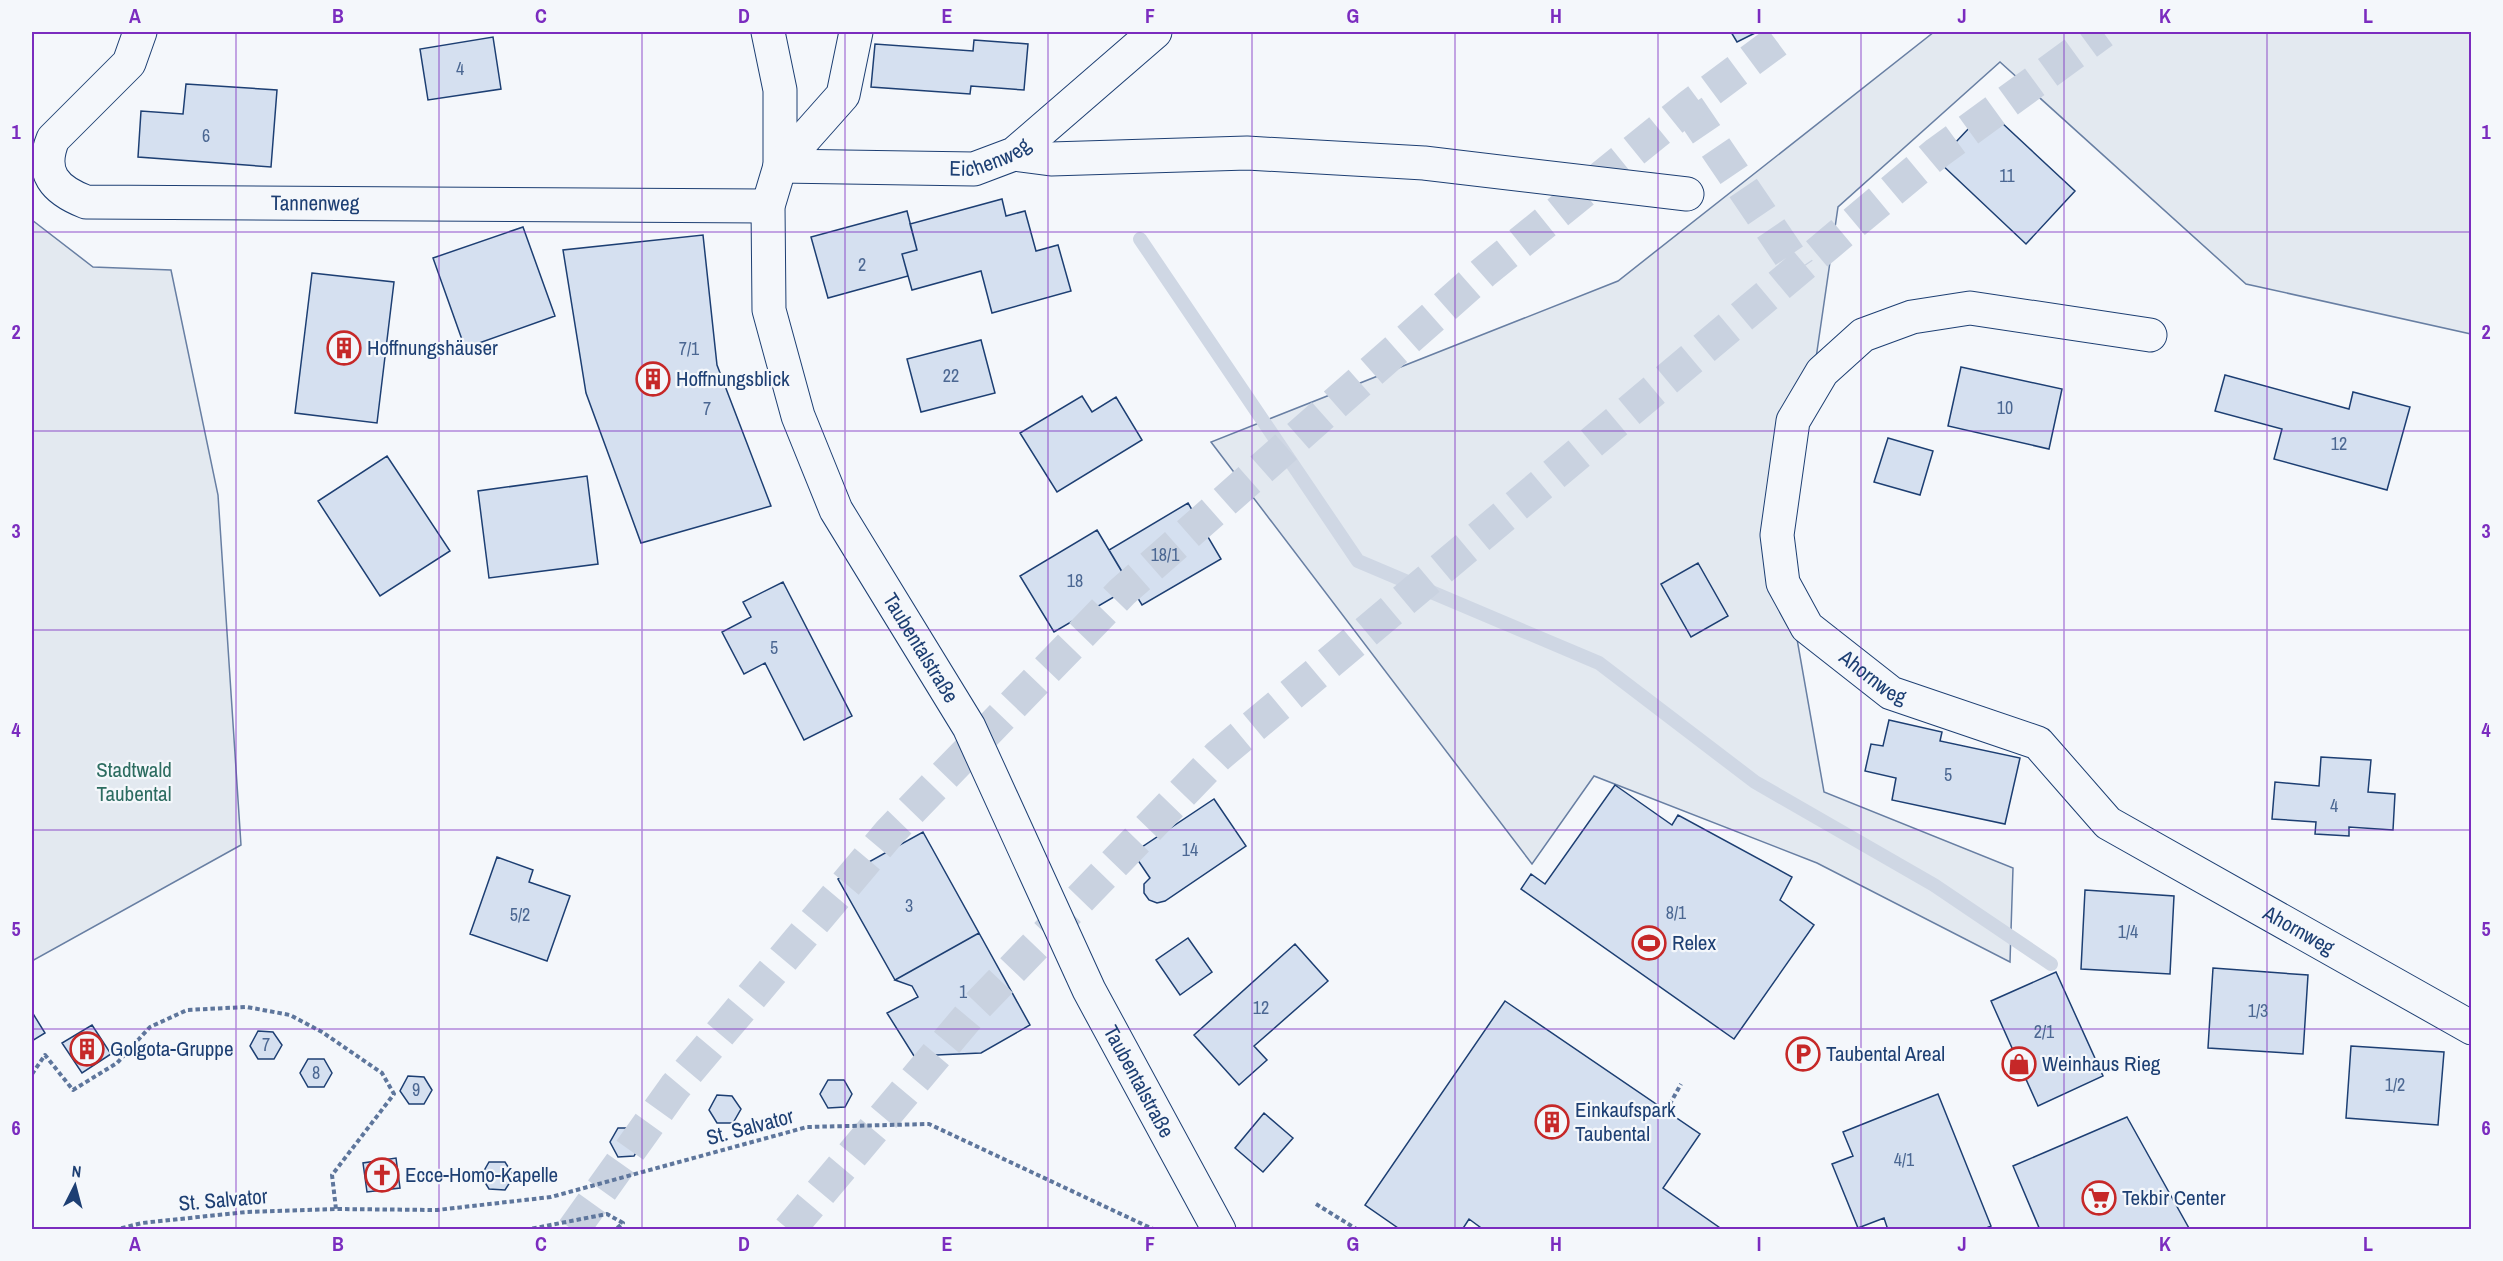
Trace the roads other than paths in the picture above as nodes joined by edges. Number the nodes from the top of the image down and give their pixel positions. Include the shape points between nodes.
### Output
1 (140, 32) edge
2 (768, 32) edge
3 (856, 32) edge
4 (1155, 32) edge
5 (1014, 154) junction
6 (780, 166) junction
7 (1687, 194) dead end
8 (768, 206) junction
9 (2150, 335) dead end
10 (2472, 1028) edge
11 (1219, 1230) edge

1 - 8 street, Tannenweg via 129,63 53,139 47,152 53,182 68,195 86,202
2 - 6 street, Taubentalstraße via 780,90
3 - 6 street via 843,95
4 - 5 street, Eichenweg
5 - 6 street, Eichenweg via 974,169
5 - 7 street via 1051,159 1247,153 1413,162
6 - 8 street, Taubentalstraße
8 - 11 street, Taubentalstraße via 769,310 798,416 836,510 969,727 1089,990
9 - 10 street, Ahornweg via 1970,308 1912,317 1863,335 1822,372 1793,421 1777,535 1783,583 1807,627 1891,693 2038,743 2108,823

